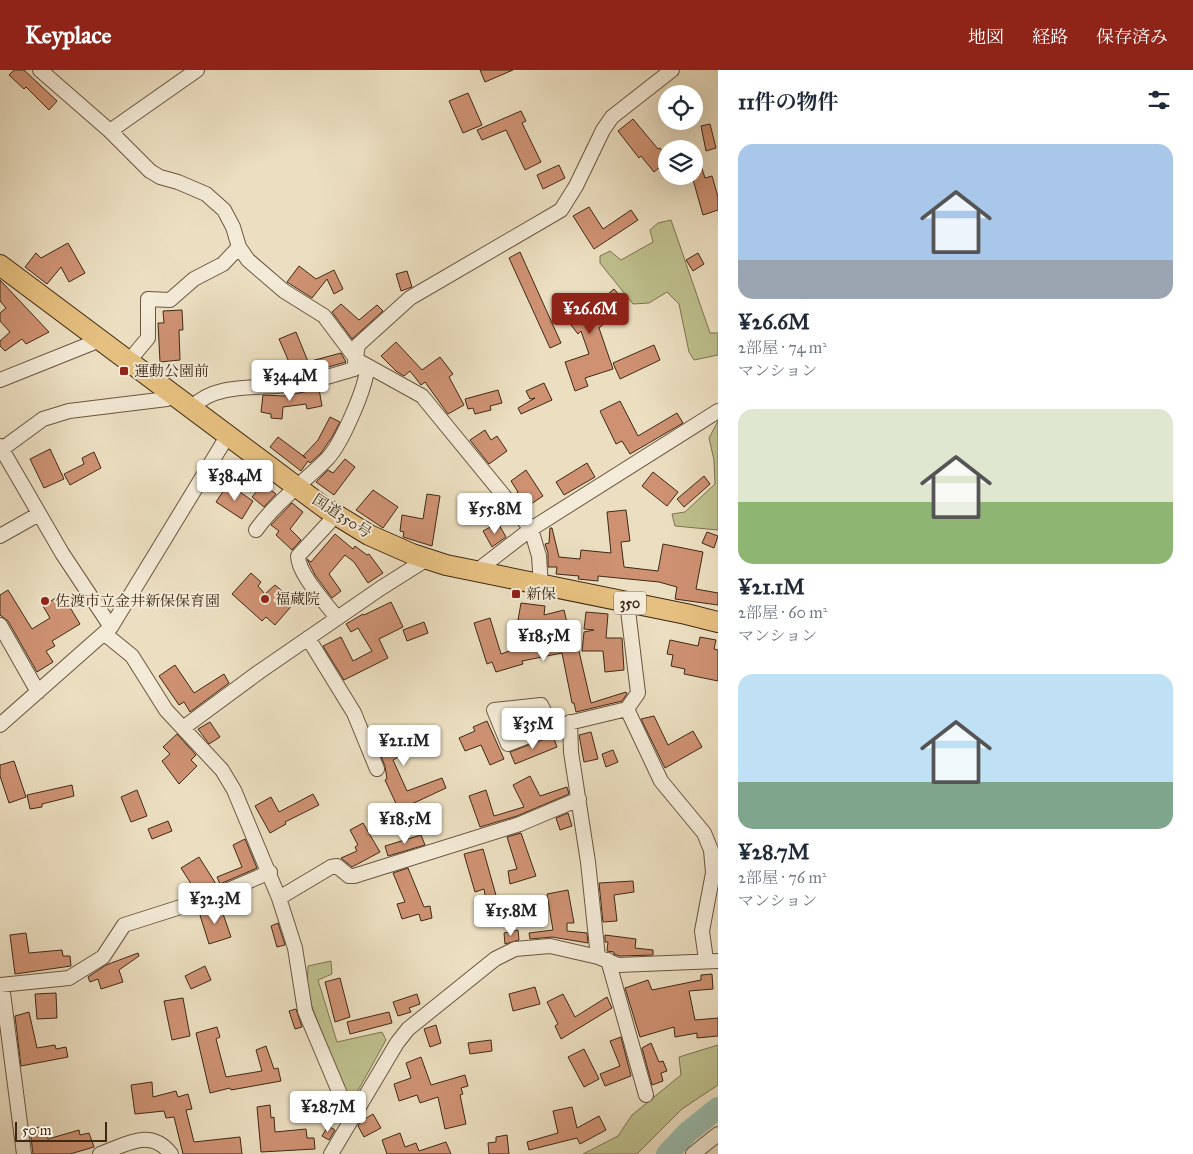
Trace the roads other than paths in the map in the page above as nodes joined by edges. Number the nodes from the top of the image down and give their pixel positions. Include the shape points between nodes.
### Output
1 (40, 70) edge
2 (197, 70) edge
3 (672, 70) edge
4 (658, 75) edge
5 (110, 131) junction
6 (239, 247) junction
7 (0, 265) edge
8 (100, 340) junction
9 (128, 362) junction
10 (362, 364) junction
11 (0, 380) edge
12 (174, 395) junction
13 (191, 408) junction
14 (718, 411) edge
15 (228, 435) junction
16 (1, 448) edge
17 (296, 485) junction
18 (40, 514) junction
19 (336, 515) junction
20 (531, 529) junction
21 (256, 530) dead end
22 (0, 536) edge
23 (427, 560) junction
24 (474, 573) junction
25 (541, 586) junction
26 (627, 602) junction
27 (337, 618) junction
28 (718, 622) edge
29 (0, 625) edge
30 (108, 630) junction
31 (308, 638) junction
32 (38, 692) junction
33 (627, 709) junction
34 (570, 722) junction
35 (0, 725) edge
36 (552, 727) dead end
37 (183, 728) junction
38 (377, 769) dead end
39 (579, 799) junction
40 (270, 872) junction
41 (279, 898) junction
42 (603, 958) junction
43 (712, 960) edge
44 (1, 985) edge
45 (646, 1095) dead end
46 (351, 1120) junction
47 (718, 1134) edge
48 (24, 1154) edge
49 (100, 1154) edge
50 (171, 1154) edge
51 (331, 1154) edge
52 (693, 1154) edge

1 - 5 street
2 - 5 street
3 - 4 street
4 - 10 street via 602,130 561,210 410,298 358,345
5 - 6 street via 150,171 206,194 224,210 234,227
6 - 9 street via 223,264 194,279 170,300 148,299 148,338
6 - 10 street via 265,276 324,316
7 - 8 highway, 国道350号 / 350
8 - 9 highway, 国道350号 / 350
8 - 11 street
9 - 12 highway, 国道350号 / 350
10 - 13 street via 300,384 228,390 198,401
10 - 17 street via 367,376 352,415 329,457
10 - 20 street via 422,396
12 - 13 highway, 国道350号 / 350
12 - 16 street via 168,399 69,411 43,419
13 - 15 highway, 国道350号 / 350
14 - 20 street
15 - 17 highway, 国道350号 / 350
15 - 30 street
16 - 18 street
17 - 19 highway, 国道350号 / 350
17 - 21 street via 270,510
18 - 22 street
18 - 30 street
19 - 23 highway, 国道350号 / 350 via 369,535
19 - 27 street via 298,556 298,561
20 - 24 street
20 - 25 street via 539,556
23 - 24 highway, 国道350号 / 350
23 - 27 street
24 - 25 highway, 国道350号 / 350
25 - 26 highway, 国道350号 / 350
26 - 28 highway, 国道350号 / 350
26 - 33 street via 638,693
27 - 31 street
29 - 32 street
30 - 32 street
30 - 37 street via 132,656 166,710
31 - 37 street
31 - 38 street via 354,714
32 - 35 street
33 - 34 street
33 - 43 street via 661,781 704,833 711,850 713,873 702,931
34 - 36 street
34 - 39 street
37 - 40 street via 222,770
39 - 41 street via 520,824 354,876 349,876 337,866 331,867
39 - 42 street
40 - 41 street
40 - 44 street via 212,897 124,925 103,957 69,978
41 - 46 street via 296,948 305,1011
42 - 43 street via 618,965
42 - 45 street
42 - 46 street via 550,946 507,951 408,1029
44 - 48 street
46 - 51 street
47 - 52 street
49 - 50 street via 141,1139 161,1142

